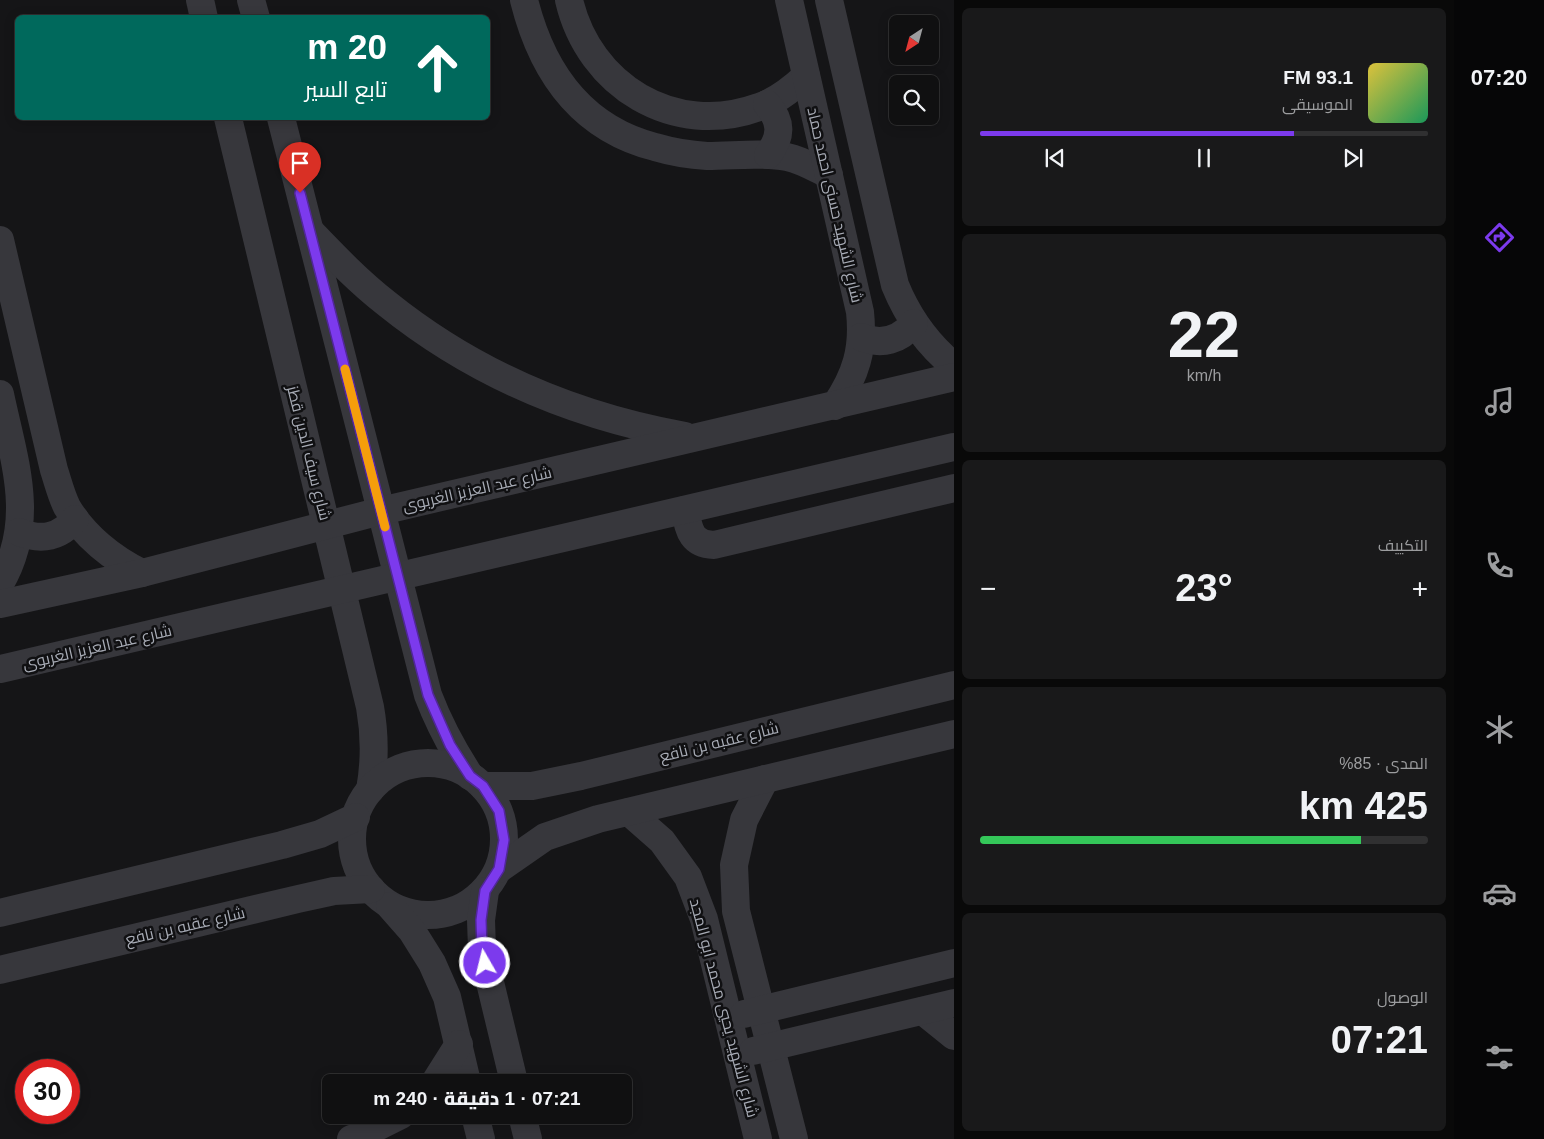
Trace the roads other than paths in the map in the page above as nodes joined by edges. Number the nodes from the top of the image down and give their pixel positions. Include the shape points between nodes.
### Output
1 (200, 0) edge
2 (251, 0) edge
3 (789, 0) edge
4 (829, 0) edge
5 (570, 2) edge
6 (526, 7) edge
7 (203, 15) edge
8 (255, 15) edge
9 (806, 76) junction
10 (767, 104) junction
11 (228, 120) edge
12 (282, 120) edge
13 (768, 155) junction
14 (829, 175) junction
15 (310, 231) junction
16 (0, 240) edge
17 (914, 323) junction
18 (861, 338) junction
19 (954, 366) edge
20 (954, 377) edge
21 (0, 394) edge
22 (835, 406) junction
23 (697, 438) junction
24 (954, 447) edge
25 (954, 488) edge
26 (684, 510) junction
27 (381, 511) junction
28 (75, 519) junction
29 (326, 525) junction
30 (19, 532) junction
31 (142, 573) junction
32 (398, 576) junction
33 (0, 584) edge
34 (342, 590) junction
35 (0, 604) edge
36 (0, 669) edge
37 (954, 685) edge
38 (954, 734) edge
39 (765, 779) junction
40 (476, 781) junction
41 (370, 790) junction
42 (629, 812) junction
43 (356, 817) junction
44 (492, 880) junction
45 (379, 896) junction
46 (0, 913) edge
47 (954, 963) edge
48 (0, 970) edge
49 (954, 1003) edge
50 (762, 1010) junction
51 (923, 1011) junction
52 (728, 1018) junction
53 (954, 1036) edge
54 (458, 1044) junction
55 (771, 1047) junction
56 (737, 1055) junction
57 (440, 1074) edge
58 (466, 1074) edge
59 (512, 1074) edge
60 (383, 1124) edge
61 (477, 1124) edge
62 (524, 1124) edge
63 (351, 1139) edge
64 (481, 1139) edge
65 (528, 1139) edge
66 (758, 1139) edge
67 (794, 1139) edge

1 - 7 street
2 - 8 street
3 - 9 street, شارع الشهيد حسنى احمد حماد
4 - 17 street via 895,284
5 - 6 street
5 - 10 street via 581,36 600,65 614,80 647,102 685,114 705,116 724,116
6 - 13 street via 554,76 581,108 607,128 626,138 667,150 706,156
9 - 10 street
9 - 14 street, شارع الشهيد حسنى احمد حماد
10 - 13 street via 778,124 775,146
11 - 29 street, شارع سيف الدين قطز
12 - 15 street
13 - 14 street via 786,156
14 - 18 street, شارع الشهيد حسنى احمد حماد via 860,312
15 - 23 street via 385,303 471,362 558,402 650,429
15 - 27 street
16 - 28 street via 54,470 66,505
17 - 18 street via 908,331 891,340 881,342
17 - 19 street via 928,342
18 - 22 street, شارع الشهيد حسنى احمد حماد via 852,377
20 - 22 street, شارع عبد العزيز الغربوى
21 - 30 street via 20,490
22 - 23 street, شارع عبد العزيز الغربوى
23 - 27 street, شارع عبد العزيز الغربوى
24 - 26 street, شارع عبد العزيز الغربوى
25 - 26 street via 714,545 706,545 693,537
26 - 32 street, شارع عبد العزيز الغربوى
27 - 29 street, شارع عبد العزيز الغربوى
27 - 32 street
28 - 30 street via 64,530 50,536 29,536
28 - 31 street via 107,551
29 - 31 street, شارع عبد العزيز الغربوى
29 - 34 street, شارع سيف الدين قطز
30 - 33 street via 14,553
31 - 35 street, شارع عبد العزيز الغربوى
32 - 34 street, شارع عبد العزيز الغربوى
32 - 40 street via 428,695 450,745
34 - 36 street, شارع عبد العزيز الغربوى
34 - 41 street, شارع سيف الدين قطز via 373,724
37 - 40 street, شارع عقبه بن نافع via 552,782 532,786
38 - 39 street
39 - 42 street
39 - 50 street via 744,820 734,865 736,911
40 - 41 street via 450,767 429,763 400,769 387,775
40 - 44 street via 499,811 504,840
41 - 43 street
42 - 44 street via 545,837
42 - 52 street, شارع الشهيد يحيي محمد ابو المجد via 662,841 688,877 704,919
43 - 45 street via 352,842 357,867
43 - 46 street via 320,834 282,845
44 - 45 street via 464,907 438,915 412,914
44 - 59 street via 481,920 482,949
45 - 48 street, شارع عقبه بن نافع via 334,891 298,898
45 - 54 street via 412,931 432,963 448,997
47 - 50 street
49 - 51 street
50 - 52 street
50 - 55 street
51 - 53 street
51 - 55 street
52 - 56 street, شارع الشهيد يحيي محمد ابو المجد
54 - 57 street
54 - 58 street
55 - 56 street
55 - 67 street
56 - 66 street, شارع الشهيد يحيي محمد ابو المجد
60 - 63 street
61 - 64 street
62 - 65 street

